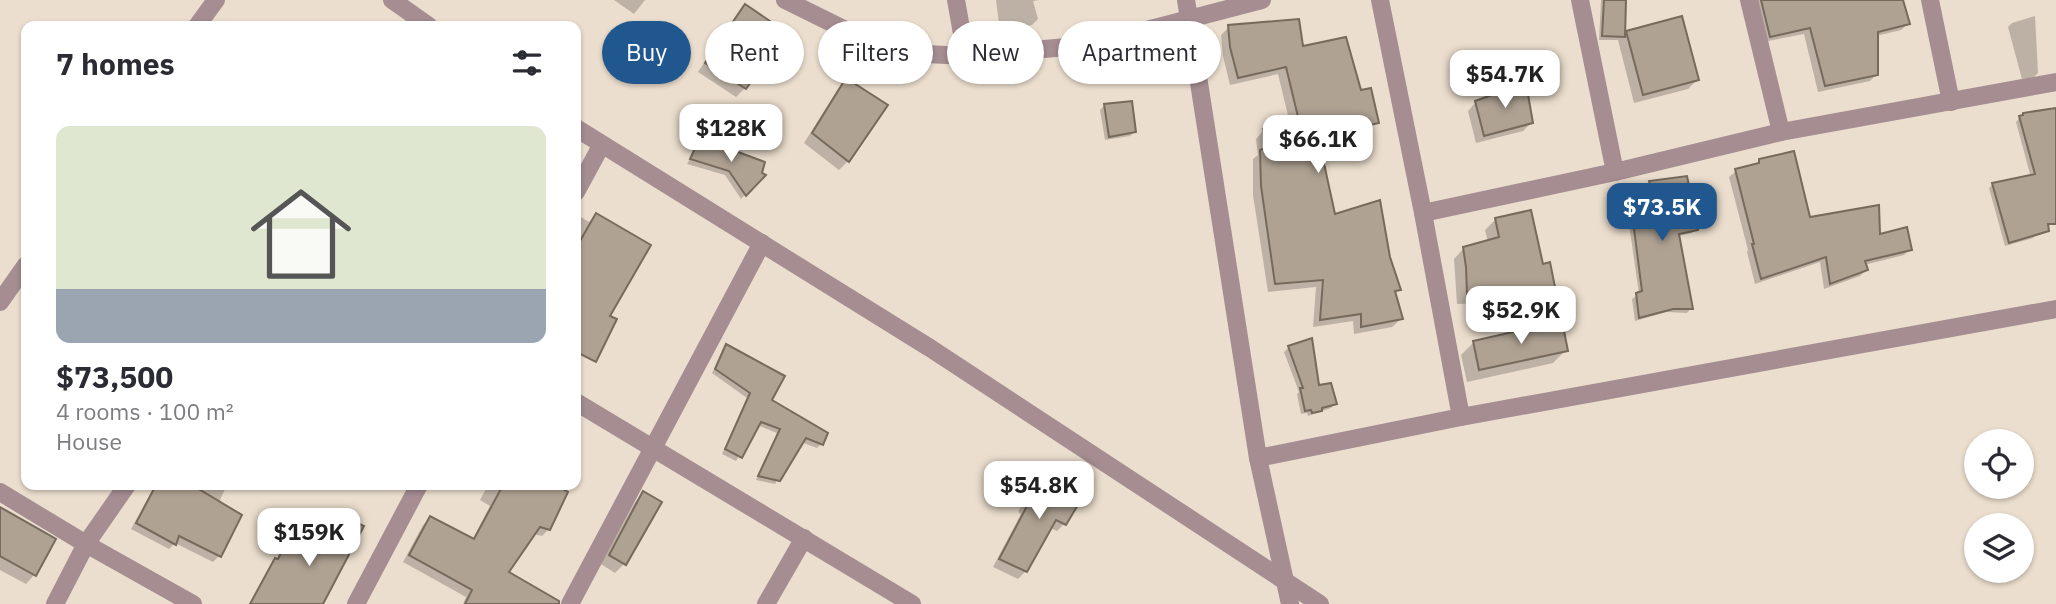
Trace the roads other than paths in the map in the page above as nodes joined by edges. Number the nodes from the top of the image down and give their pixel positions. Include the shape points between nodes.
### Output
1 (216, 0) edge
2 (391, 0) edge
3 (785, 0) edge
4 (956, 0) edge
5 (1186, 0) edge
6 (1262, 0) edge
7 (1380, 0) edge
8 (1580, 0) edge
9 (1749, 0) edge
10 (1930, 0) edge
11 (1190, 20) junction
12 (201, 21) edge
13 (422, 21) edge
14 (960, 21) edge
15 (1044, 49) edge
16 (947, 55) edge
17 (2056, 82) edge
18 (1951, 102) junction
19 (581, 132) edge
20 (1781, 132) junction
21 (601, 146) junction
22 (1615, 172) junction
23 (581, 183) edge
24 (1423, 213) junction
25 (762, 243) junction
26 (21, 272) edge
27 (0, 302) edge
28 (2056, 309) edge
29 (581, 405) edge
30 (1461, 417) junction
31 (654, 447) junction
32 (1258, 458) junction
33 (124, 490) edge
34 (416, 490) edge
35 (0, 492) edge
36 (804, 538) junction
37 (86, 544) junction
38 (1284, 581) junction
39 (55, 604) edge
40 (193, 604) edge
41 (356, 604) edge
42 (570, 604) edge
43 (766, 604) edge
44 (912, 604) edge
45 (1290, 604) edge
46 (1320, 604) edge

1 - 12 street
2 - 13 street
3 - 16 street via 864,39 906,53
4 - 14 street
5 - 11 street
6 - 11 street
7 - 24 street
8 - 22 street
9 - 20 street
10 - 18 street
11 - 15 street via 1089,45
11 - 32 street
17 - 18 street
18 - 20 street
19 - 21 street
20 - 22 street
21 - 23 street
21 - 25 street
22 - 24 street
24 - 30 street
25 - 31 street
25 - 38 street
26 - 27 street
28 - 30 street
29 - 31 street
30 - 32 street
31 - 36 street
31 - 42 street
32 - 38 street
33 - 37 street
34 - 41 street
35 - 37 street
36 - 43 street
36 - 44 street
37 - 39 street
37 - 40 street
38 - 45 street
38 - 46 street

